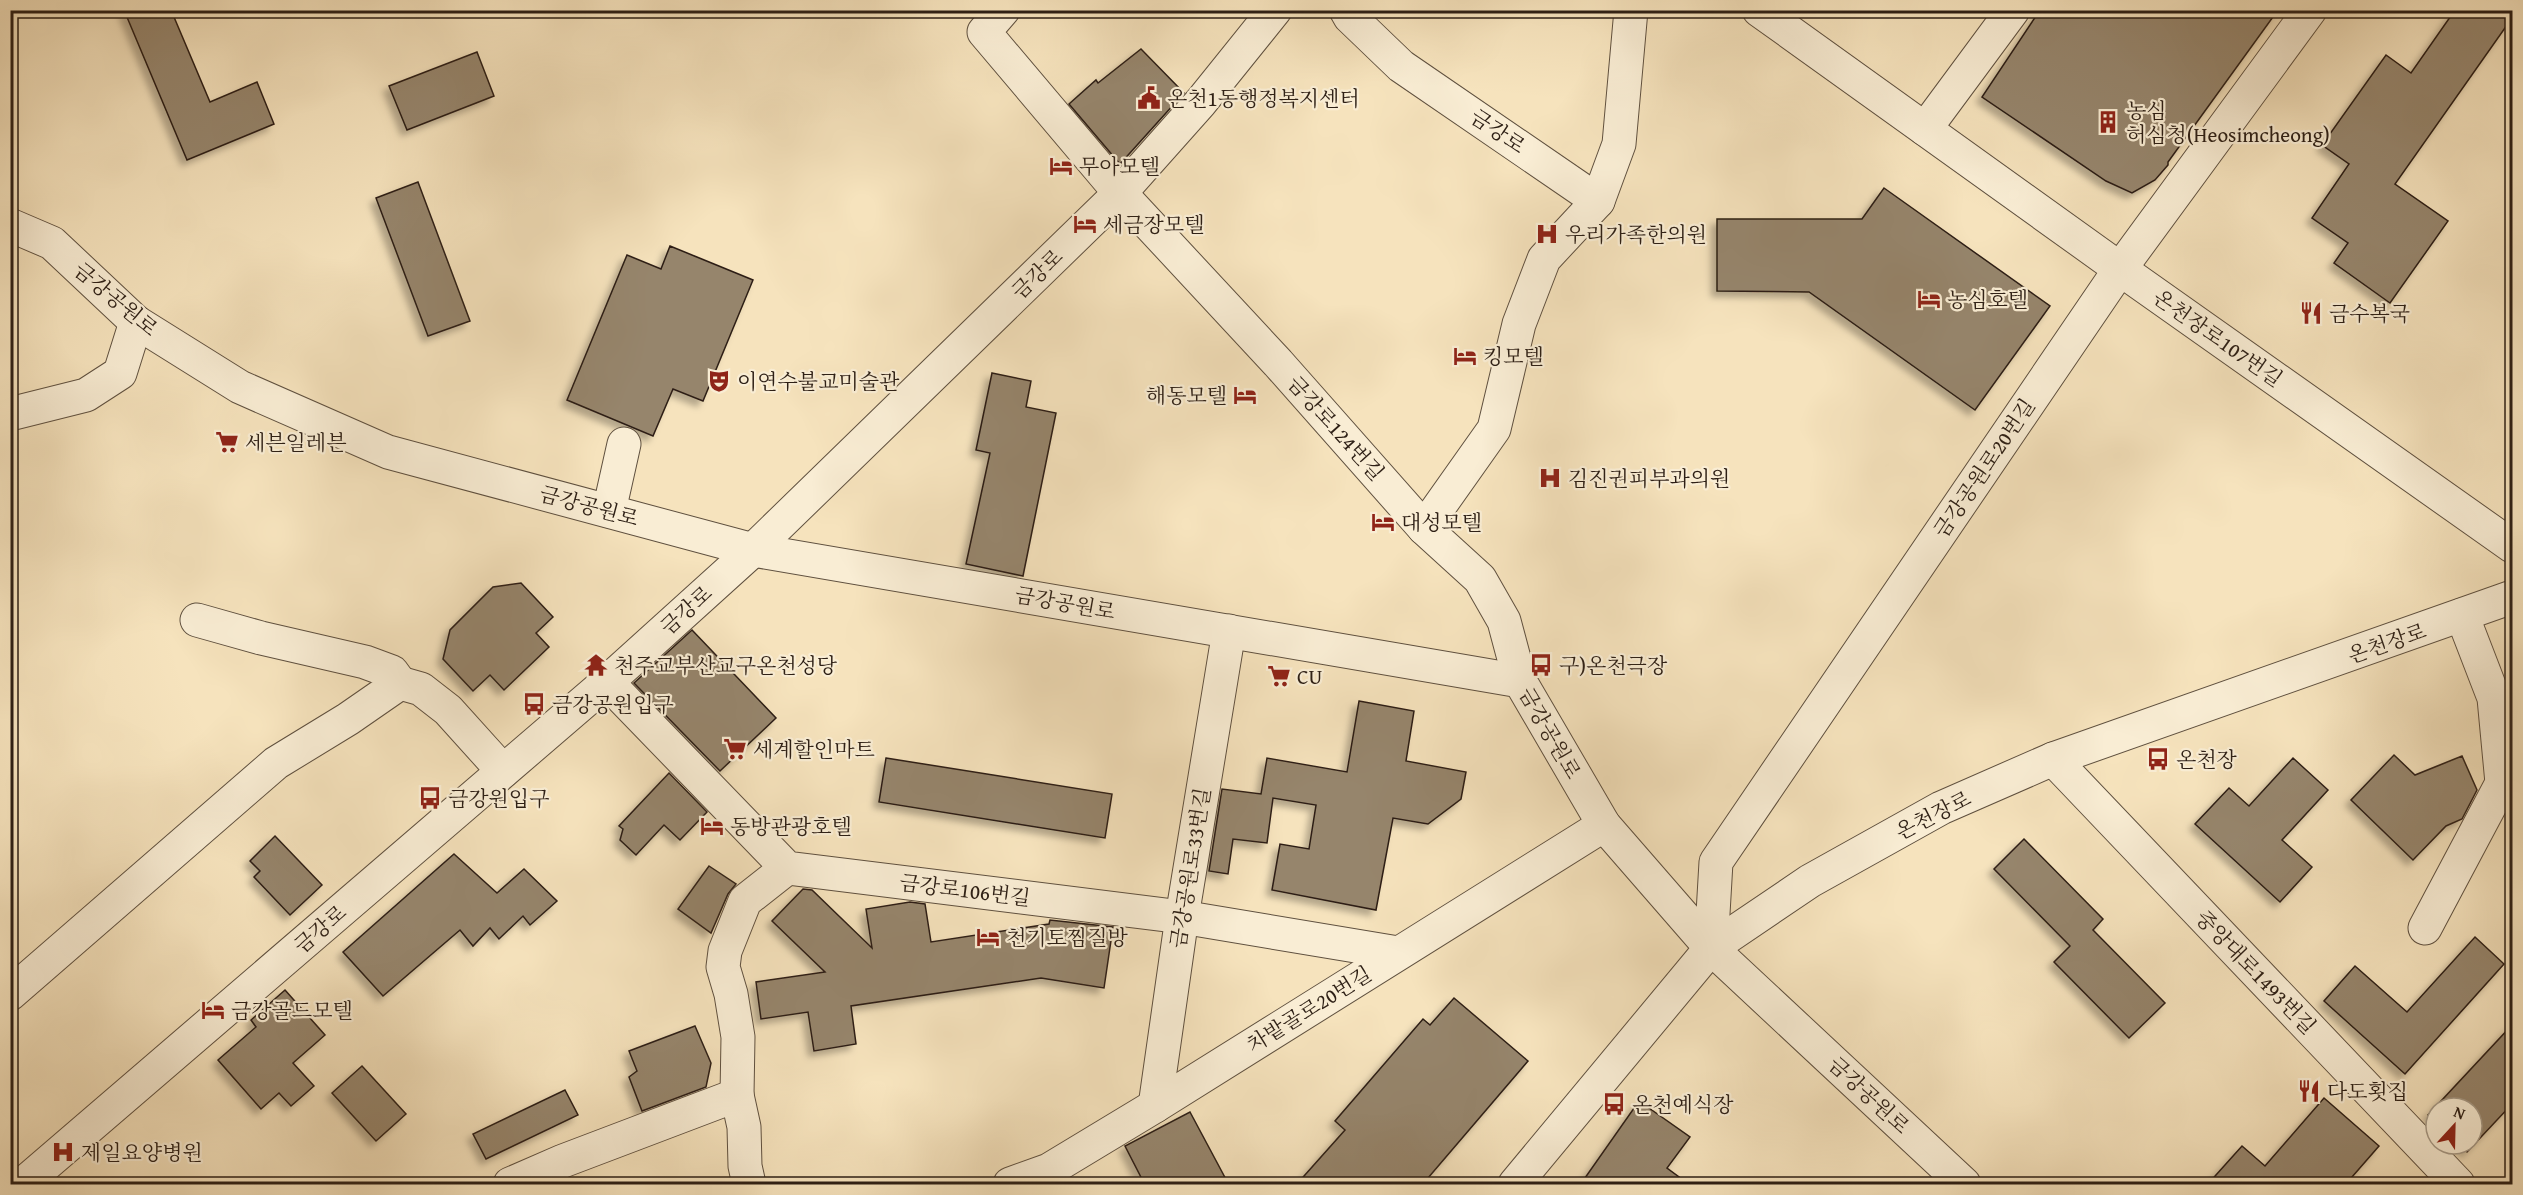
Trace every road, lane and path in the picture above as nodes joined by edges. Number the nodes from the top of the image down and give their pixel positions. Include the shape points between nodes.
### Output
1 (1003, 10) edge
2 (1275, 10) edge
3 (1347, 10) edge
4 (1631, 10) edge
5 (1759, 10) edge
6 (2013, 10) edge
7 (2310, 10) edge
8 (1925, 129) junction
9 (1120, 193) junction
10 (1598, 201) junction
11 (10, 225) edge
12 (2120, 269) junction
13 (136, 322) junction
14 (10, 414) edge
15 (624, 444) dead end
16 (609, 511) junction
17 (1424, 528) junction
18 (2512, 546) edge
19 (753, 550) junction
20 (2512, 597) edge
21 (2462, 615) junction
22 (197, 620) dead end
23 (1229, 631) junction
24 (1520, 681) junction
25 (607, 682) junction
26 (400, 683) junction
27 (2053, 759) junction
28 (503, 771) junction
29 (2507, 786) edge
30 (1604, 825) junction
31 (787, 868) junction
32 (1182, 917) junction
33 (2425, 928) dead end
34 (1711, 948) junction
35 (1398, 953) junction
36 (10, 994) edge
37 (737, 1095) junction
38 (1155, 1106) junction
39 (23, 1185) edge
40 (510, 1185) edge
41 (749, 1185) edge
42 (1010, 1185) edge
43 (1515, 1185) edge
44 (1964, 1185) edge
45 (2458, 1185) edge

1 - 9 street, 금강로124번길 via 984,32
2 - 9 street, 금강로
3 - 10 street, 금강로 via 1401,66
4 - 10 street via 1619,144
5 - 8 street, 온천장로107번길
6 - 8 street
7 - 12 street, 금강공원로20번길
8 - 12 street, 온천장로107번길
9 - 17 street, 금강로124번길
9 - 19 street, 금강로
10 - 17 street via 1544,259 1519,324 1494,429
11 - 13 street, 금강공원로 via 52,243
12 - 18 street, 온천장로107번길
12 - 34 street, 금강공원로20번길 via 1716,862
13 - 14 street via 120,373 86,395
13 - 16 street, 금강공원로 via 240,387 388,452
15 - 16 street
16 - 19 street, 금강공원로
17 - 24 street, 금강로124번길 via 1480,579 1504,621
19 - 23 street, 금강공원로
19 - 25 street, 금강로
20 - 21 street, 온천장로
21 - 27 street, 온천장로
21 - 29 street via 2494,698
22 - 26 street via 365,662 392,672
23 - 24 street, 금강공원로
23 - 32 street, 금강공원로33번길
24 - 30 street, 금강공원로
25 - 28 street, 금강로
25 - 31 street
26 - 28 street via 421,689 448,710
26 - 36 street via 276,763
27 - 34 street, 온천장로 via 1941,808 1810,881
27 - 45 street, 중앙대로1493번길
28 - 39 street, 금강로
29 - 33 street
30 - 34 street, 금강공원로
30 - 35 street, 차밭골로20번길
31 - 32 street, 금강로106번길
31 - 37 street via 745,901 725,951 723,968 738,1037
32 - 35 street, 금강로106번길
32 - 38 street, 금강공원로33번길
34 - 43 street, 온천장로
34 - 44 street, 금강공원로
35 - 38 street, 차밭골로20번길
37 - 40 street
37 - 41 street
38 - 42 street, 차밭골로20번길 via 1049,1170

